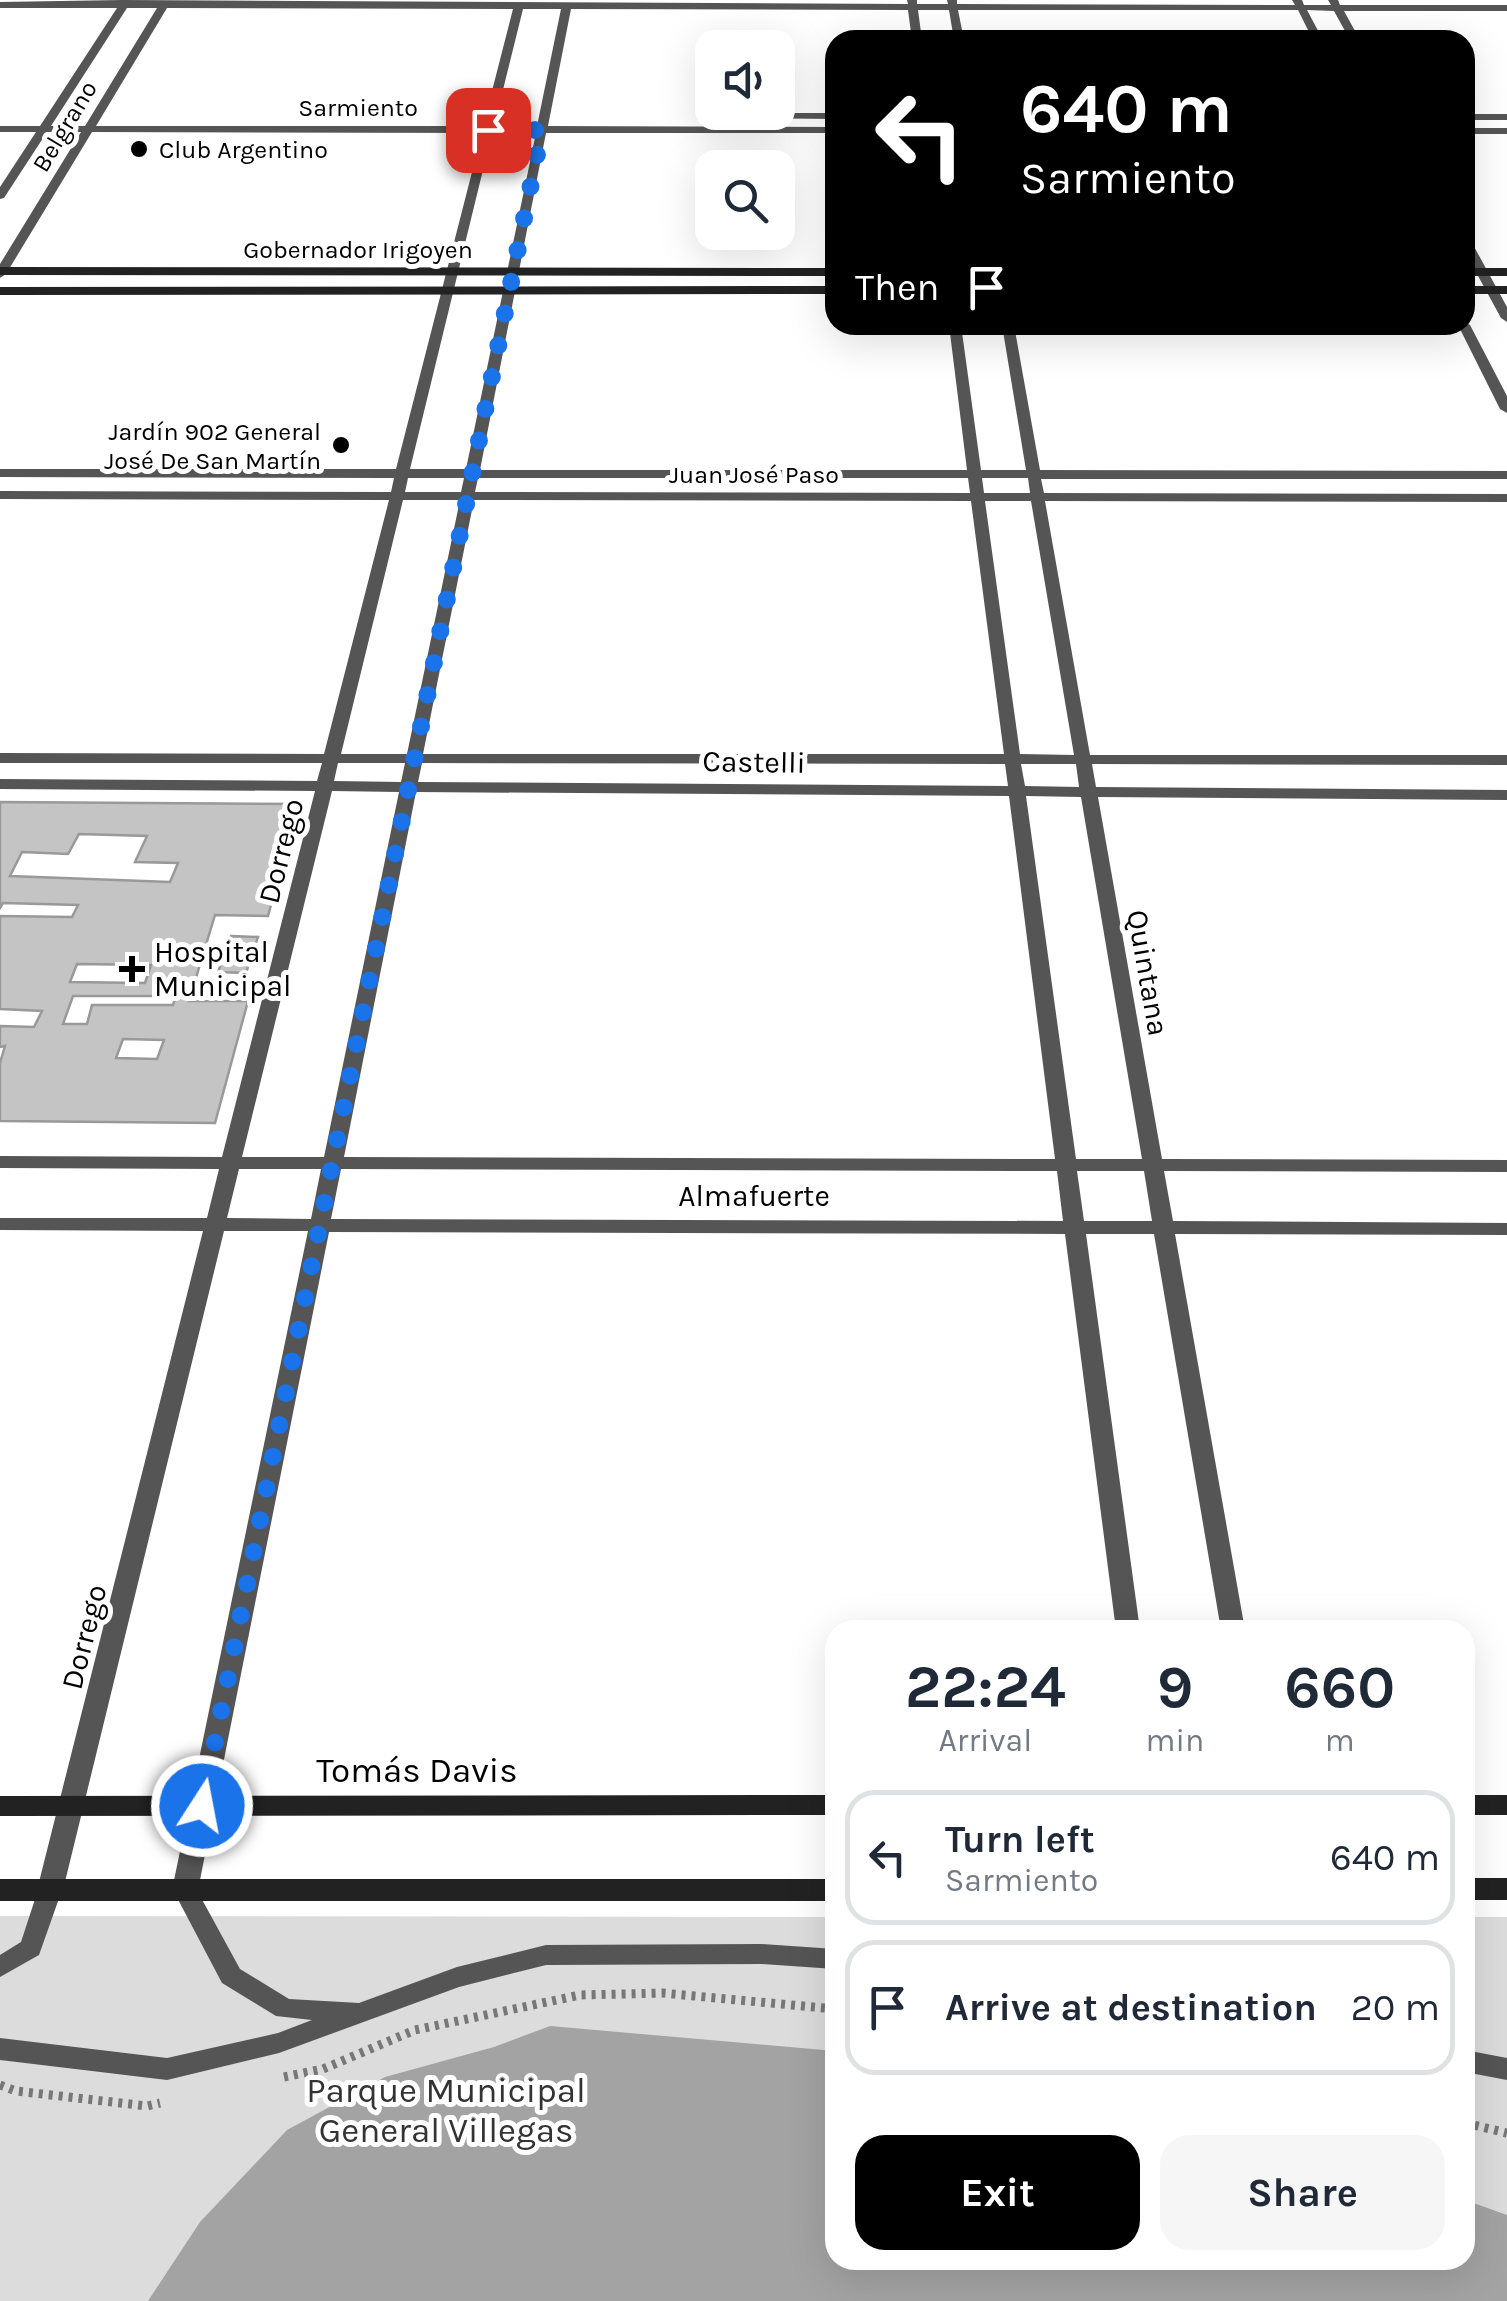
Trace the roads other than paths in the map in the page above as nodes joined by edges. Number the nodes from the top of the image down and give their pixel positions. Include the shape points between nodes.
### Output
1 (125, 3) edge
2 (165, 3) edge
3 (519, 3) edge
4 (567, 3) edge
5 (912, 3) edge
6 (953, 3) edge
7 (1299, 4) edge
8 (1335, 4) edge
9 (0, 5) edge
10 (1507, 8) edge
11 (916, 30) edge
12 (957, 30) edge
13 (1313, 30) edge
14 (1349, 30) edge
15 (0, 116) edge
16 (52, 116) junction
17 (96, 116) junction
18 (602, 116) dead end
19 (825, 116) edge
20 (1475, 116) edge
21 (1507, 116) edge
22 (550, 120) junction
23 (489, 123) junction
24 (0, 129) edge
25 (44, 129) junction
26 (88, 129) junction
27 (825, 130) edge
28 (1475, 131) edge
29 (1507, 131) edge
30 (0, 196) edge
31 (1475, 259) edge
32 (1, 272) edge
33 (825, 272) edge
34 (1475, 272) edge
35 (1482, 272) junction
36 (1507, 272) edge
37 (450, 281) junction
38 (511, 281) junction
39 (0, 290) edge
40 (825, 290) edge
41 (1475, 290) edge
42 (1492, 290) junction
43 (1507, 290) edge
44 (1507, 318) edge
45 (956, 335) edge
46 (1010, 335) edge
47 (1469, 335) edge
48 (1507, 408) edge
49 (0, 474) edge
50 (402, 474) junction
51 (472, 474) junction
52 (975, 474) junction
53 (1034, 474) junction
54 (1507, 475) edge
55 (0, 494) edge
56 (396, 496) junction
57 (467, 496) junction
58 (978, 498) junction
59 (1038, 498) junction
60 (1507, 498) edge
61 (332, 757) junction
62 (414, 757) junction
63 (0, 758) edge
64 (1012, 759) junction
65 (1083, 759) junction
66 (1507, 760) edge
67 (0, 784) edge
68 (327, 784) junction
69 (408, 784) junction
70 (1017, 794) junction
71 (1089, 794) junction
72 (1507, 795) edge
73 (0, 1162) edge
74 (231, 1163) junction
75 (332, 1163) junction
76 (1066, 1165) junction
77 (1153, 1165) junction
78 (1507, 1166) edge
79 (0, 1224) edge
80 (216, 1224) junction
81 (320, 1225) junction
82 (1075, 1227) junction
83 (1164, 1228) junction
84 (1507, 1229) edge
85 (1127, 1620) edge
86 (1231, 1620) edge
87 (1475, 1804) edge
88 (1507, 1804) edge
89 (825, 1805) edge
90 (0, 1806) edge
91 (70, 1806) junction
92 (202, 1806) junction
93 (1475, 1889) edge
94 (1507, 1889) edge
95 (0, 1890) edge
96 (50, 1890) junction
97 (185, 1890) junction
98 (825, 1890) edge
99 (825, 1958) edge
100 (0, 1966) edge
101 (364, 2011) junction
102 (0, 2049) edge
103 (1475, 2062) edge
104 (1507, 2069) edge

1 - 2 street
1 - 9 street
1 - 16 street, Belgrano
2 - 3 street
2 - 17 street, Belgrano
3 - 4 street
3 - 23 street, Dorrego
4 - 5 street
4 - 22 street
5 - 6 street
5 - 11 street
6 - 7 street
6 - 12 street
7 - 8 street
7 - 13 street
8 - 10 street
8 - 14 street
15 - 16 street, Sarmiento
16 - 17 street, Sarmiento
16 - 25 street, Belgrano
17 - 23 street, Sarmiento
17 - 26 street, Belgrano
18 - 19 street
20 - 21 street
22 - 23 street, Sarmiento
22 - 27 street, Sarmiento
22 - 38 street
23 - 26 street, Sarmiento
23 - 37 street, Dorrego
24 - 25 street, Sarmiento
25 - 26 street, Sarmiento
25 - 30 street, Belgrano
26 - 32 street, Belgrano
28 - 29 street
31 - 35 street
32 - 37 street, Gobernador Irigoyen
33 - 38 street, Gobernador Irigoyen
34 - 35 street
35 - 36 street
35 - 42 street
37 - 38 street, Gobernador Irigoyen
37 - 38 street, Gobernador Irigoyen
37 - 39 street, Gobernador Irigoyen
37 - 50 street, Dorrego
38 - 40 street, Gobernador Irigoyen
38 - 51 street
41 - 42 street
42 - 43 street
42 - 44 street
45 - 52 street
46 - 53 street, Quintana
47 - 48 street
49 - 50 street, Juan José Paso
50 - 51 street, Juan José Paso
50 - 56 street, Dorrego
51 - 52 street, Juan José Paso
51 - 57 street
52 - 53 street, Juan José Paso
52 - 58 street
53 - 54 street, Juan José Paso
53 - 59 street, Quintana
55 - 56 street, Juan José Paso
56 - 57 street, Juan José Paso
56 - 61 street, Dorrego
57 - 58 street, Juan José Paso
57 - 62 street
58 - 59 street, Juan José Paso
58 - 64 street
59 - 60 street, Juan José Paso
59 - 65 street, Quintana
61 - 62 street, Castelli
61 - 63 street, Castelli
61 - 68 street, Dorrego
62 - 64 street, Castelli
62 - 69 street
64 - 65 street, Castelli
64 - 70 street
65 - 66 street, Castelli
65 - 71 street, Quintana
67 - 68 street, Castelli
68 - 69 street, Castelli
68 - 74 street, Dorrego
69 - 70 street, Castelli
69 - 75 street
70 - 71 street, Castelli
70 - 76 street
71 - 72 street, Castelli
71 - 77 street, Quintana
73 - 74 street, Almafuerte
74 - 75 street, Almafuerte
74 - 80 street, Dorrego
75 - 76 street, Almafuerte
75 - 81 street
76 - 77 street, Almafuerte
76 - 82 street
77 - 78 street, Almafuerte
77 - 83 street, Quintana
79 - 80 street, Almafuerte
80 - 81 street, Almafuerte
80 - 91 street, Dorrego
81 - 82 street, Almafuerte
81 - 92 street
82 - 83 street, Almafuerte
82 - 85 street
83 - 84 street, Almafuerte
83 - 86 street, Quintana
87 - 88 street
89 - 92 street, Tomás Davis
90 - 91 street, Tomás Davis
91 - 92 street, Tomás Davis
91 - 96 street, Dorrego
92 - 97 street
93 - 94 street
95 - 96 street
96 - 97 street
96 - 100 lane via 31,1948
97 - 98 street
97 - 101 lane via 231,1976 286,2009
99 - 101 lane via 546,1956 457,1977
101 - 102 lane via 279,2043 167,2068
103 - 104 lane

